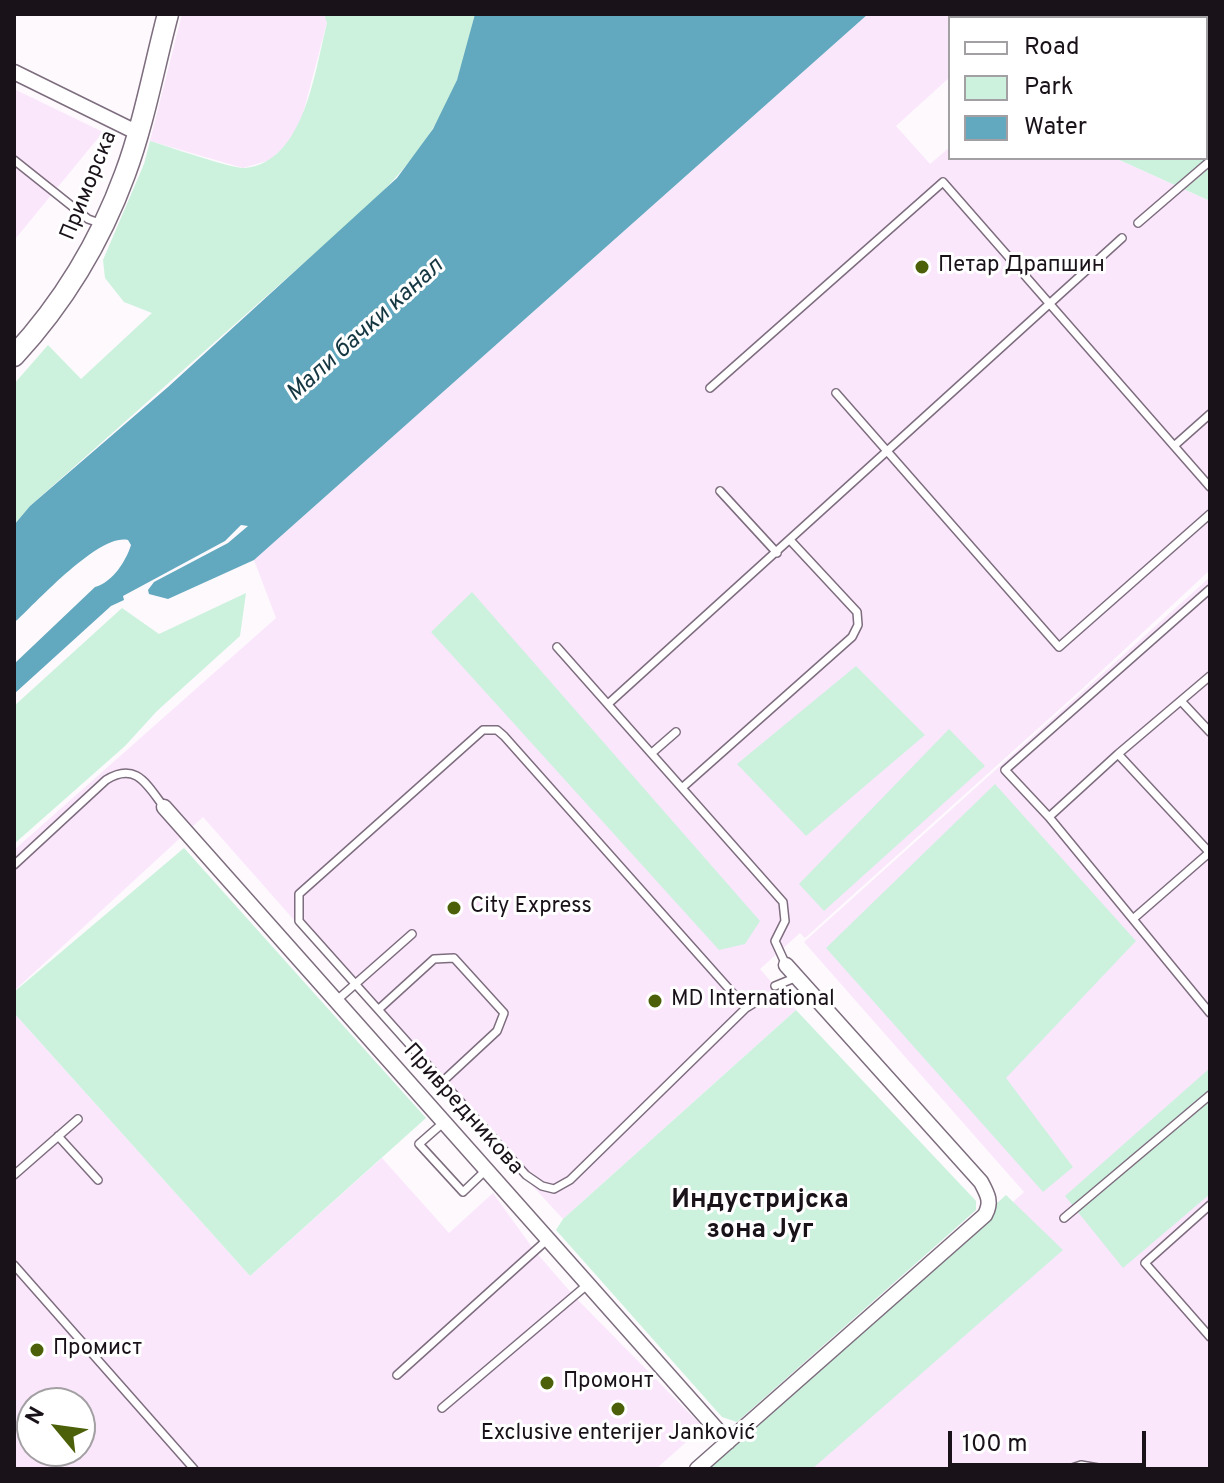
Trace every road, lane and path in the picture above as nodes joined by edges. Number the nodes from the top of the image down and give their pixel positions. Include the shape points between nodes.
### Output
1 (168, 14) edge
2 (14, 72) edge
3 (138, 133) junction
4 (14, 160) edge
5 (1210, 161) edge
6 (1138, 223) dead end
7 (104, 225) junction
8 (1122, 238) dead end
9 (1049, 304) junction
10 (14, 356) edge
11 (710, 388) dead end
12 (836, 393) dead end
13 (1210, 414) edge
14 (1174, 446) junction
15 (887, 451) junction
16 (1210, 487) edge
17 (720, 491) dead end
18 (1210, 514) edge
19 (790, 540) junction
20 (777, 553) junction
21 (1210, 589) edge
22 (557, 647) dead end
23 (1210, 676) edge
24 (1181, 701) junction
25 (608, 704) junction
26 (676, 732) dead end
27 (1210, 732) edge
28 (653, 752) junction
29 (1118, 754) junction
30 (683, 787) junction
31 (164, 807) joint
32 (1049, 817) junction
33 (1210, 852) edge
34 (14, 865) edge
35 (1133, 919) junction
36 (412, 934) dead end
37 (786, 965) joint
38 (797, 977) junction
39 (357, 983) junction
40 (775, 986) dead end
41 (761, 999) dead end
42 (336, 1001) junction
43 (746, 1008) junction
44 (379, 1009) junction
45 (1210, 1013) edge
46 (442, 1082) junction
47 (1210, 1095) edge
48 (78, 1119) dead end
49 (444, 1122) junction
50 (58, 1136) junction
51 (486, 1170) junction
52 (14, 1175) edge
53 (98, 1180) dead end
54 (1210, 1205) edge
55 (1064, 1218) dead end
56 (548, 1239) junction
57 (14, 1265) edge
58 (588, 1284) junction
59 (1210, 1337) edge
60 (397, 1375) dead end
61 (442, 1408) dead end
62 (728, 1442) junction
63 (194, 1469) edge
64 (697, 1469) edge
65 (1069, 1469) edge
66 (1104, 1469) edge

1 - 3 street, Приморска
2 - 3 street
3 - 7 street, Приморска
4 - 7 lane via 88,219
5 - 6 lane
7 - 10 street, Приморска via 58,303
8 - 9 lane
9 - 11 lane via 943,182
9 - 14 lane
9 - 15 lane
12 - 15 lane
13 - 14 lane
14 - 16 lane
15 - 18 lane via 1059,647
15 - 19 lane
17 - 20 lane
19 - 20 lane
19 - 30 lane via 857,612 858,625 852,637
20 - 25 lane
21 - 32 lane via 1005,770
22 - 25 lane
23 - 24 lane
24 - 27 lane
24 - 29 lane
25 - 28 lane
26 - 28 lane
28 - 30 lane
29 - 32 lane
29 - 33 lane
30 - 37 lane via 783,902 785,921 775,941
31 - 34 lane via 137,776 118,772
31 - 42 street, Привредникова
32 - 35 lane
33 - 35 lane
35 - 45 lane
36 - 39 lane
37 - 38 street
38 - 40 lane
38 - 62 street via 981,1182 990,1206
39 - 42 lane
39 - 43 lane via 299,921 299,894 475,735 497,730
39 - 44 lane
41 - 43 lane
42 - 49 street, Привредникова
43 - 46 lane via 560,1188 542,1186 526,1175
44 - 46 lane
44 - 46 lane via 434,959 443,957 454,958 504,1013 497,1031
47 - 55 lane
48 - 50 lane
49 - 51 street, Привредникова
49 - 51 lane via 419,1144 463,1192
50 - 52 lane
50 - 53 lane
51 - 56 street, Привредникова
54 - 59 lane via 1145,1263
56 - 58 street, Привредникова
56 - 60 lane
57 - 63 lane
58 - 61 lane
58 - 62 street, Привредникова
62 - 64 street
65 - 66 lane

